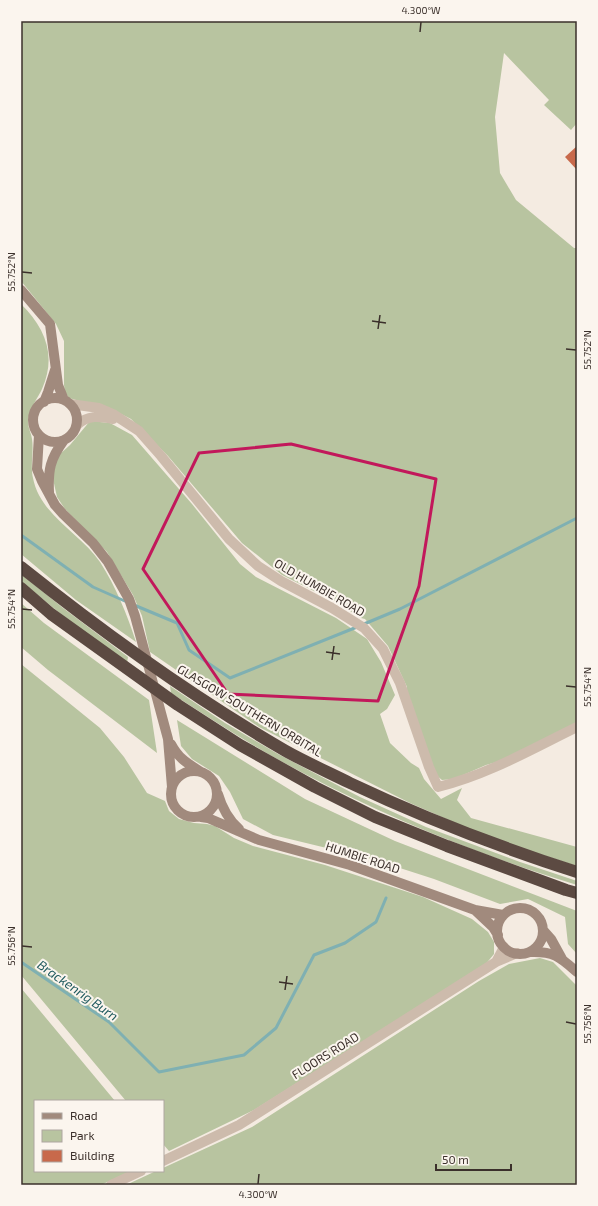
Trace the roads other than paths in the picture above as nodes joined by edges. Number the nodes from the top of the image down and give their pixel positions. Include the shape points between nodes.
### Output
1 (21, 290) edge
2 (56, 364) junction
3 (44, 402) junction
4 (67, 402) junction
5 (126, 422) junction
6 (77, 425) junction
7 (39, 435) junction
8 (64, 440) junction
9 (49, 495) junction
10 (21, 567) edge
11 (21, 588) edge
12 (577, 727) edge
13 (168, 739) junction
14 (203, 773) junction
15 (172, 787) junction
16 (218, 794) junction
17 (201, 817) junction
18 (242, 832) junction
19 (577, 872) edge
20 (577, 893) edge
21 (475, 910) junction
22 (504, 916) junction
23 (543, 930) junction
24 (498, 935) junction
25 (504, 946) junction
26 (530, 952) junction
27 (516, 953) junction
28 (562, 959) junction
29 (496, 962) junction
30 (577, 972) edge
31 (164, 1161) edge
32 (139, 1172) edge
33 (111, 1185) edge

1 - 2 street via 50,324
2 - 3 street
2 - 4 street via 58,385
3 - 4 street via 50,399
3 - 7 street via 34,417
4 - 5 street via 99,408
4 - 6 street via 76,414
5 - 6 street via 91,417 83,419
5 - 12 street, OLD HUMBIE ROAD via 139,431 229,539 258,566 364,628 383,649 400,683 438,787 459,782
6 - 8 street via 70,437
7 - 8 street via 50,442
7 - 9 street via 37,469
8 - 9 street via 49,470
9 - 13 street via 63,514 93,543 108,562 128,599
10 - 19 highway, GLASGOW SOUTHERN ORBITAL via 166,676 285,750 364,790 479,839
11 - 20 highway via 51,614 178,705 240,745 315,787 375,817
13 - 14 street via 176,755
13 - 15 street
14 - 15 street via 192,771 184,774
14 - 16 street via 214,781
15 - 17 street via 172,803 178,810 193,818
16 - 17 street via 213,808
16 - 18 street, HUMBIE ROAD via 222,807
17 - 18 street, HUMBIE ROAD
18 - 21 street, HUMBIE ROAD via 260,840 350,865
21 - 22 street, HUMBIE ROAD
21 - 24 street, HUMBIE ROAD
22 - 23 street via 517,908 524,908 538,916
22 - 24 street via 500,921
23 - 26 street via 540,943
23 - 28 street
24 - 25 street
25 - 27 street
25 - 29 street
26 - 27 street
26 - 28 street via 544,951
27 - 29 street, FLOORS ROAD
28 - 30 street
29 - 31 street, FLOORS ROAD via 239,1125
32 - 33 street

